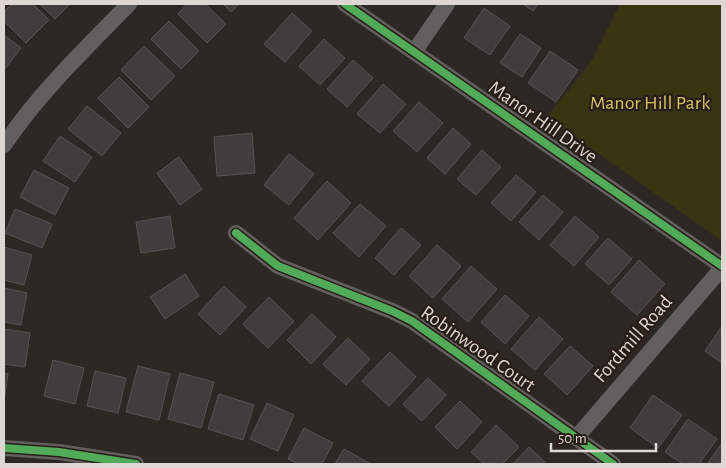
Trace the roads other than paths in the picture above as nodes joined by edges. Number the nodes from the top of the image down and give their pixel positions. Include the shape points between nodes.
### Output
1 (129, 4) edge
2 (344, 4) edge
3 (447, 4) edge
4 (414, 52) junction
5 (4, 145) edge
6 (236, 234) dead end
7 (722, 267) edge
8 (576, 438) junction
9 (4, 448) edge
10 (136, 464) edge
11 (614, 464) edge

1 - 5 street via 33,106
2 - 4 street, Manor Hill Drive
3 - 4 street
4 - 7 street, Manor Hill Drive
6 - 8 street, Robinwood Court via 278,266 412,321
7 - 8 street, Fordmill Road
8 - 11 street, Robinwood Court
9 - 10 street via 58,452

